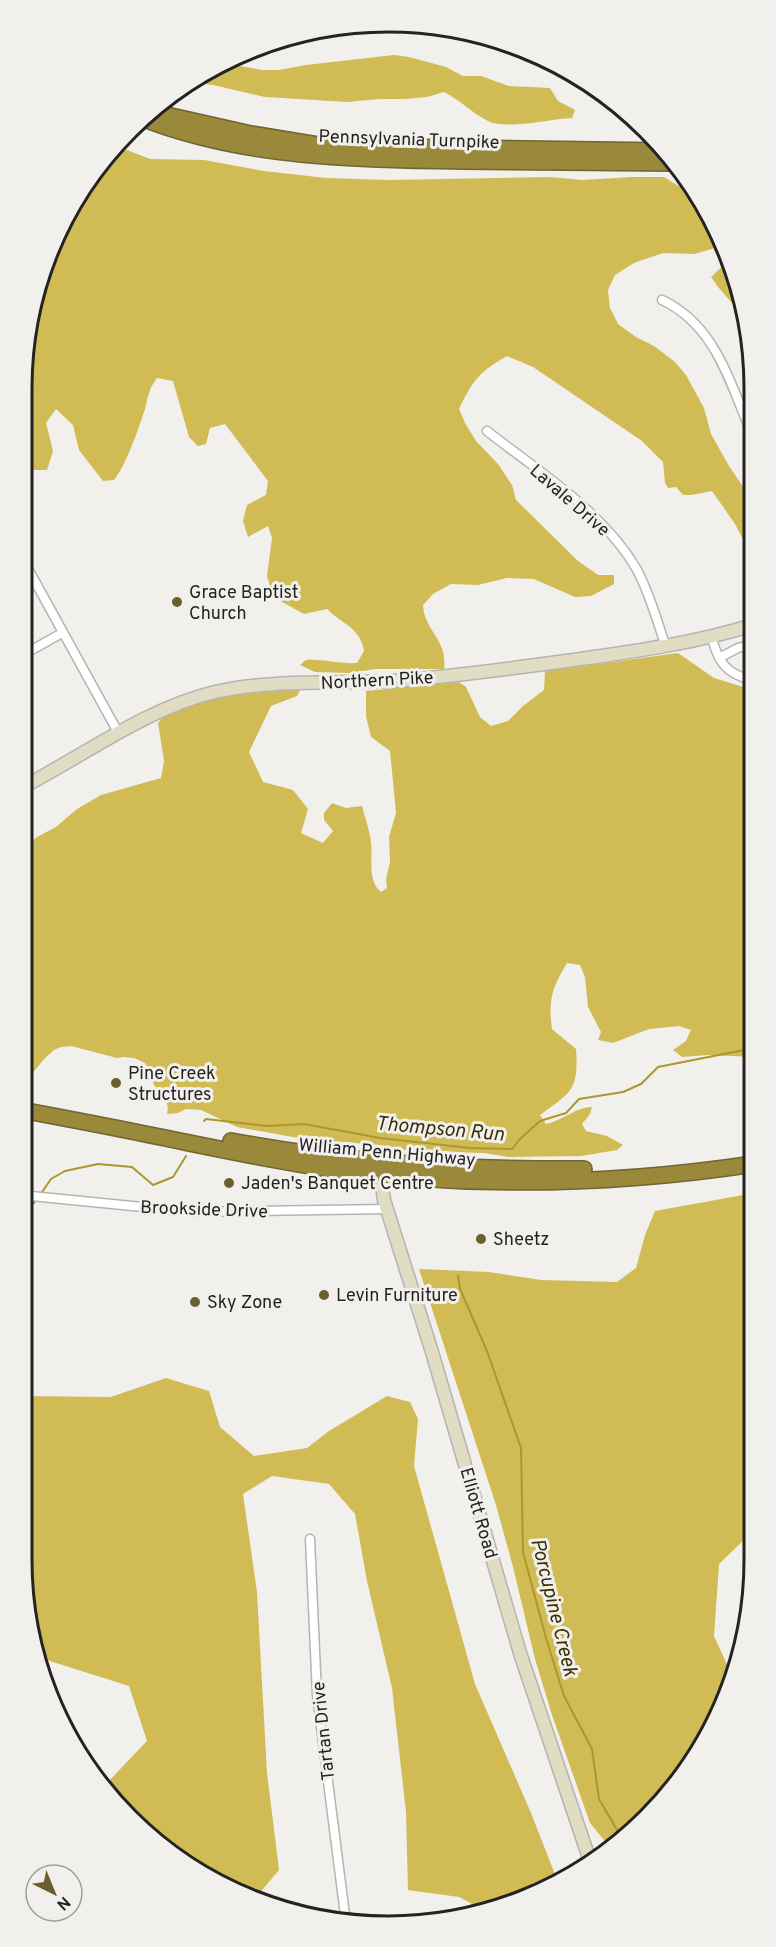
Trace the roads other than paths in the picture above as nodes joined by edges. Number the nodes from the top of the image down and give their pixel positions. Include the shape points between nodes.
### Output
1 (162, 113) edge
2 (151, 122) edge
3 (654, 151) edge
4 (664, 163) edge
5 (662, 300) dead end
6 (744, 413) edge
7 (487, 430) dead end
8 (32, 577) edge
9 (744, 628) edge
10 (62, 633) junction
11 (712, 638) junction
12 (744, 646) edge
13 (666, 647) junction
14 (32, 650) edge
15 (719, 658) junction
16 (744, 677) edge
17 (118, 734) junction
18 (32, 782) edge
19 (32, 1103) edge
20 (32, 1112) edge
21 (744, 1156) edge
22 (744, 1165) edge
23 (384, 1168) junction
24 (32, 1196) edge
25 (387, 1209) junction
26 (310, 1539) dead end
27 (588, 1854) edge
28 (345, 1912) edge

1 - 3 highway, Pennsylvania Turnpike via 251,134 324,146
2 - 4 highway, Pennsylvania Turnpike via 250,147 327,158
5 - 6 street via 689,317 714,348
7 - 13 street, Lavale Drive via 602,522 637,571
8 - 10 street
9 - 11 main road, Northern Pike
10 - 14 street
10 - 17 street
11 - 13 main road, Northern Pike
11 - 15 street
12 - 15 street
13 - 17 main road, Northern Pike via 424,679 236,688 174,705
15 - 16 street via 732,673
17 - 18 main road, Northern Pike
19 - 23 highway, William Penn Highway
20 - 23 highway, William Penn Highway via 329,1169
21 - 23 highway, William Penn Highway via 602,1169
22 - 23 highway, William Penn Highway via 547,1180 473,1180
23 - 25 main road, Elliott Road
24 - 25 street, Brookside Drive via 194,1212
25 - 27 main road, Elliott Road via 520,1653
26 - 28 street, Tartan Drive via 317,1695

